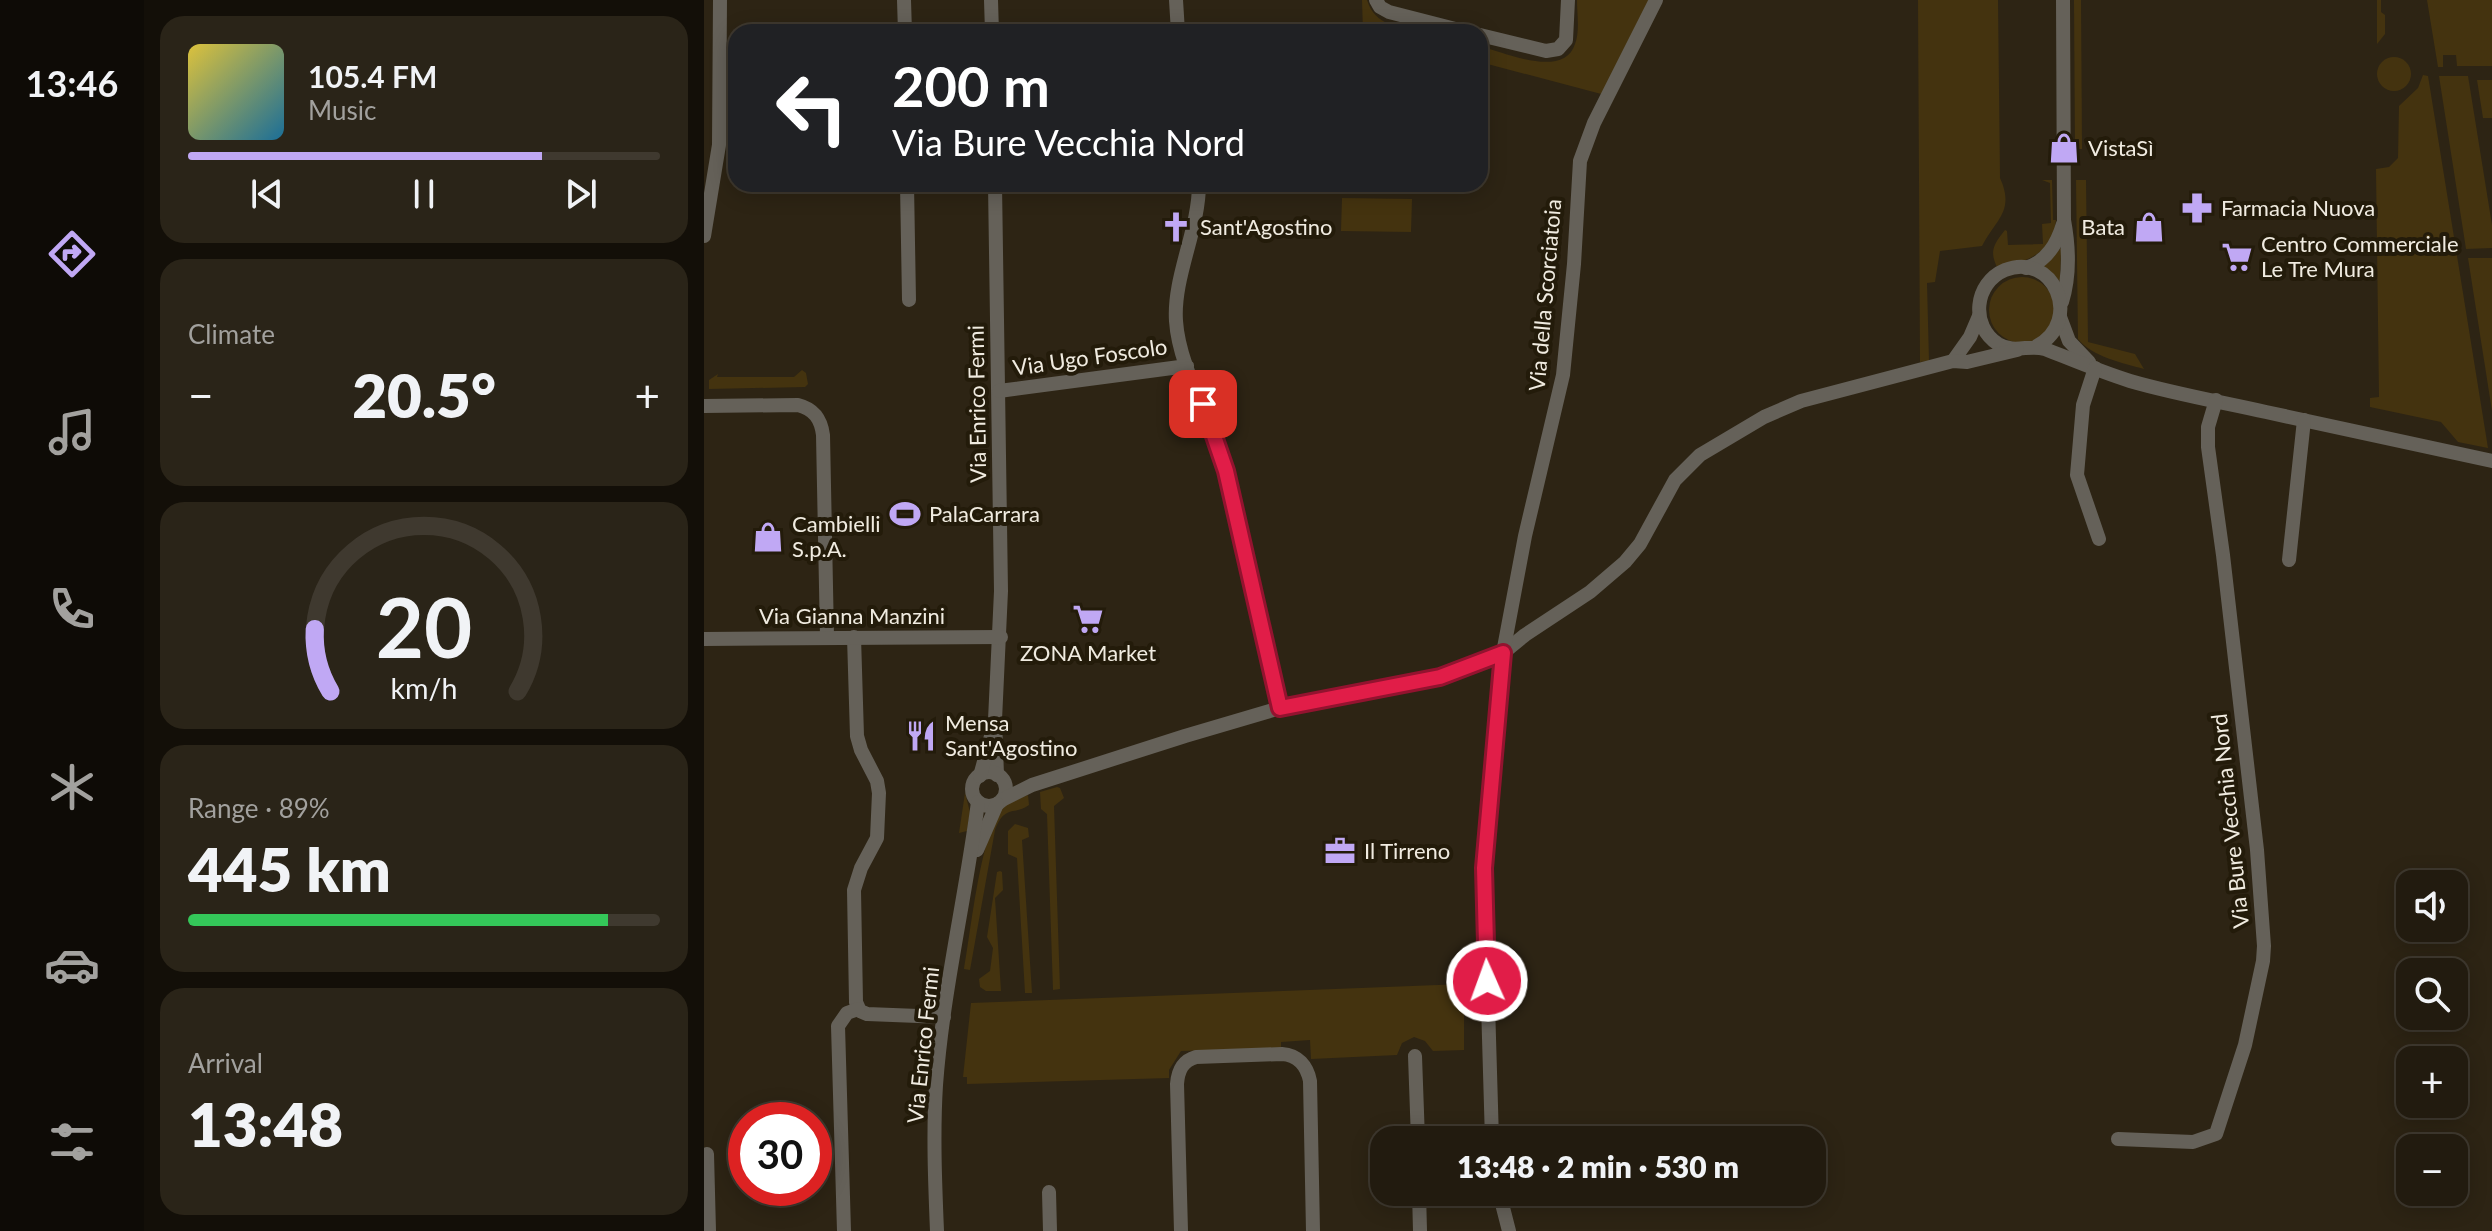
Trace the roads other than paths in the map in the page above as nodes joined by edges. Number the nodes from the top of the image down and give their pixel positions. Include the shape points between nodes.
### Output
1 (720, 0) edge
2 (904, 0) edge
3 (991, 0) edge
4 (1176, 0) edge
5 (1376, 0) edge
6 (1568, 0) edge
7 (1656, 0) edge
8 (2063, 0) edge
9 (905, 24) edge
10 (992, 24) edge
11 (1178, 24) edge
12 (1436, 24) edge
13 (1488, 37) edge
14 (907, 192) edge
15 (995, 192) edge
16 (1198, 192) edge
17 (2064, 220) junction
18 (704, 236) edge
19 (2026, 268) junction
20 (909, 300) dead end
21 (2061, 311) junction
22 (1979, 316) junction
23 (2037, 346) junction
24 (2017, 350) junction
25 (1953, 361) junction
26 (1187, 366) junction
27 (2095, 368) junction
28 (999, 391) junction
29 (2216, 400) junction
30 (704, 406) edge
31 (2304, 420) junction
32 (2492, 461) edge
33 (2099, 539) dead end
34 (2289, 560) dead end
35 (827, 637) junction
36 (854, 637) junction
37 (1001, 637) junction
38 (704, 639) edge
39 (1503, 653) junction
40 (1280, 708) junction
41 (995, 720) junction
42 (980, 776) junction
43 (1000, 778) junction
44 (1032, 785) junction
45 (978, 802) junction
46 (999, 802) junction
47 (970, 865) junction
48 (858, 1009) junction
49 (944, 1017) junction
50 (1415, 1056) dead end
51 (1418, 1126) edge
52 (1492, 1126) edge
53 (2118, 1139) dead end
54 (707, 1154) dead end
55 (1049, 1192) dead end
56 (1419, 1206) edge
57 (1503, 1206) edge
58 (709, 1231) edge
59 (844, 1231) edge
60 (937, 1231) edge
61 (1050, 1231) edge
62 (1181, 1231) edge
63 (1313, 1231) edge
64 (1420, 1231) edge
65 (1509, 1231) edge

1 - 18 street via 719,145
2 - 9 street
3 - 10 street
4 - 11 street
5 - 12 street via 1389,12
6 - 13 street via 1566,40 1558,49 1546,51
7 - 39 street, Via della Scorciatoia via 1580,161 1563,375
8 - 17 street
14 - 20 street
15 - 28 street, Via Enrico Fermi
16 - 26 street via 1175,318
17 - 19 street via 2053,248
17 - 21 street via 2067,281
19 - 21 street via 2048,278
19 - 22 street via 2008,269 1991,279 1981,296
21 - 23 street via 2052,335
21 - 27 street via 2073,347
22 - 24 street via 1989,337
22 - 25 street
23 - 24 street
23 - 27 street
24 - 25 street
25 - 39 street via 1801,401 1700,455 1675,480 1625,562
26 - 28 street, Via Ugo Foscolo
26 - 40 street via 1226,471
27 - 29 street
27 - 33 street via 2083,405 2077,475
28 - 37 street, Via Enrico Fermi
29 - 31 street
29 - 53 street, Via Bure Vecchia Nord via 2208,447 2257,850 2263,961 2245,1045 2216,1134 2193,1142
30 - 35 street via 798,405 820,421
31 - 32 street
31 - 34 street
35 - 36 street, Via Gianna Manzini
35 - 38 street, Via Gianna Manzini
36 - 37 street, Via Gianna Manzini
36 - 48 street via 857,736 879,793 877,838 854,890
37 - 41 street, Via Enrico Fermi
39 - 40 street via 1440,677
39 - 52 street, Via della Scorciatoia via 1484,868
40 - 44 street
41 - 42 street
41 - 43 street
42 - 43 street
42 - 45 street via 973,788
43 - 44 street
43 - 46 street via 1006,790
44 - 46 street
45 - 46 street
45 - 47 street
46 - 47 street
47 - 49 street, Via Enrico Fermi
48 - 49 street
48 - 59 street via 847,1013 838,1026
49 - 60 street, Via Enrico Fermi via 936,1085
50 - 51 street
54 - 58 street
55 - 61 street
56 - 64 street
57 - 65 street
62 - 63 street via 1177,1084 1183,1064 1201,1057 1288,1054 1306,1069 1311,1091

